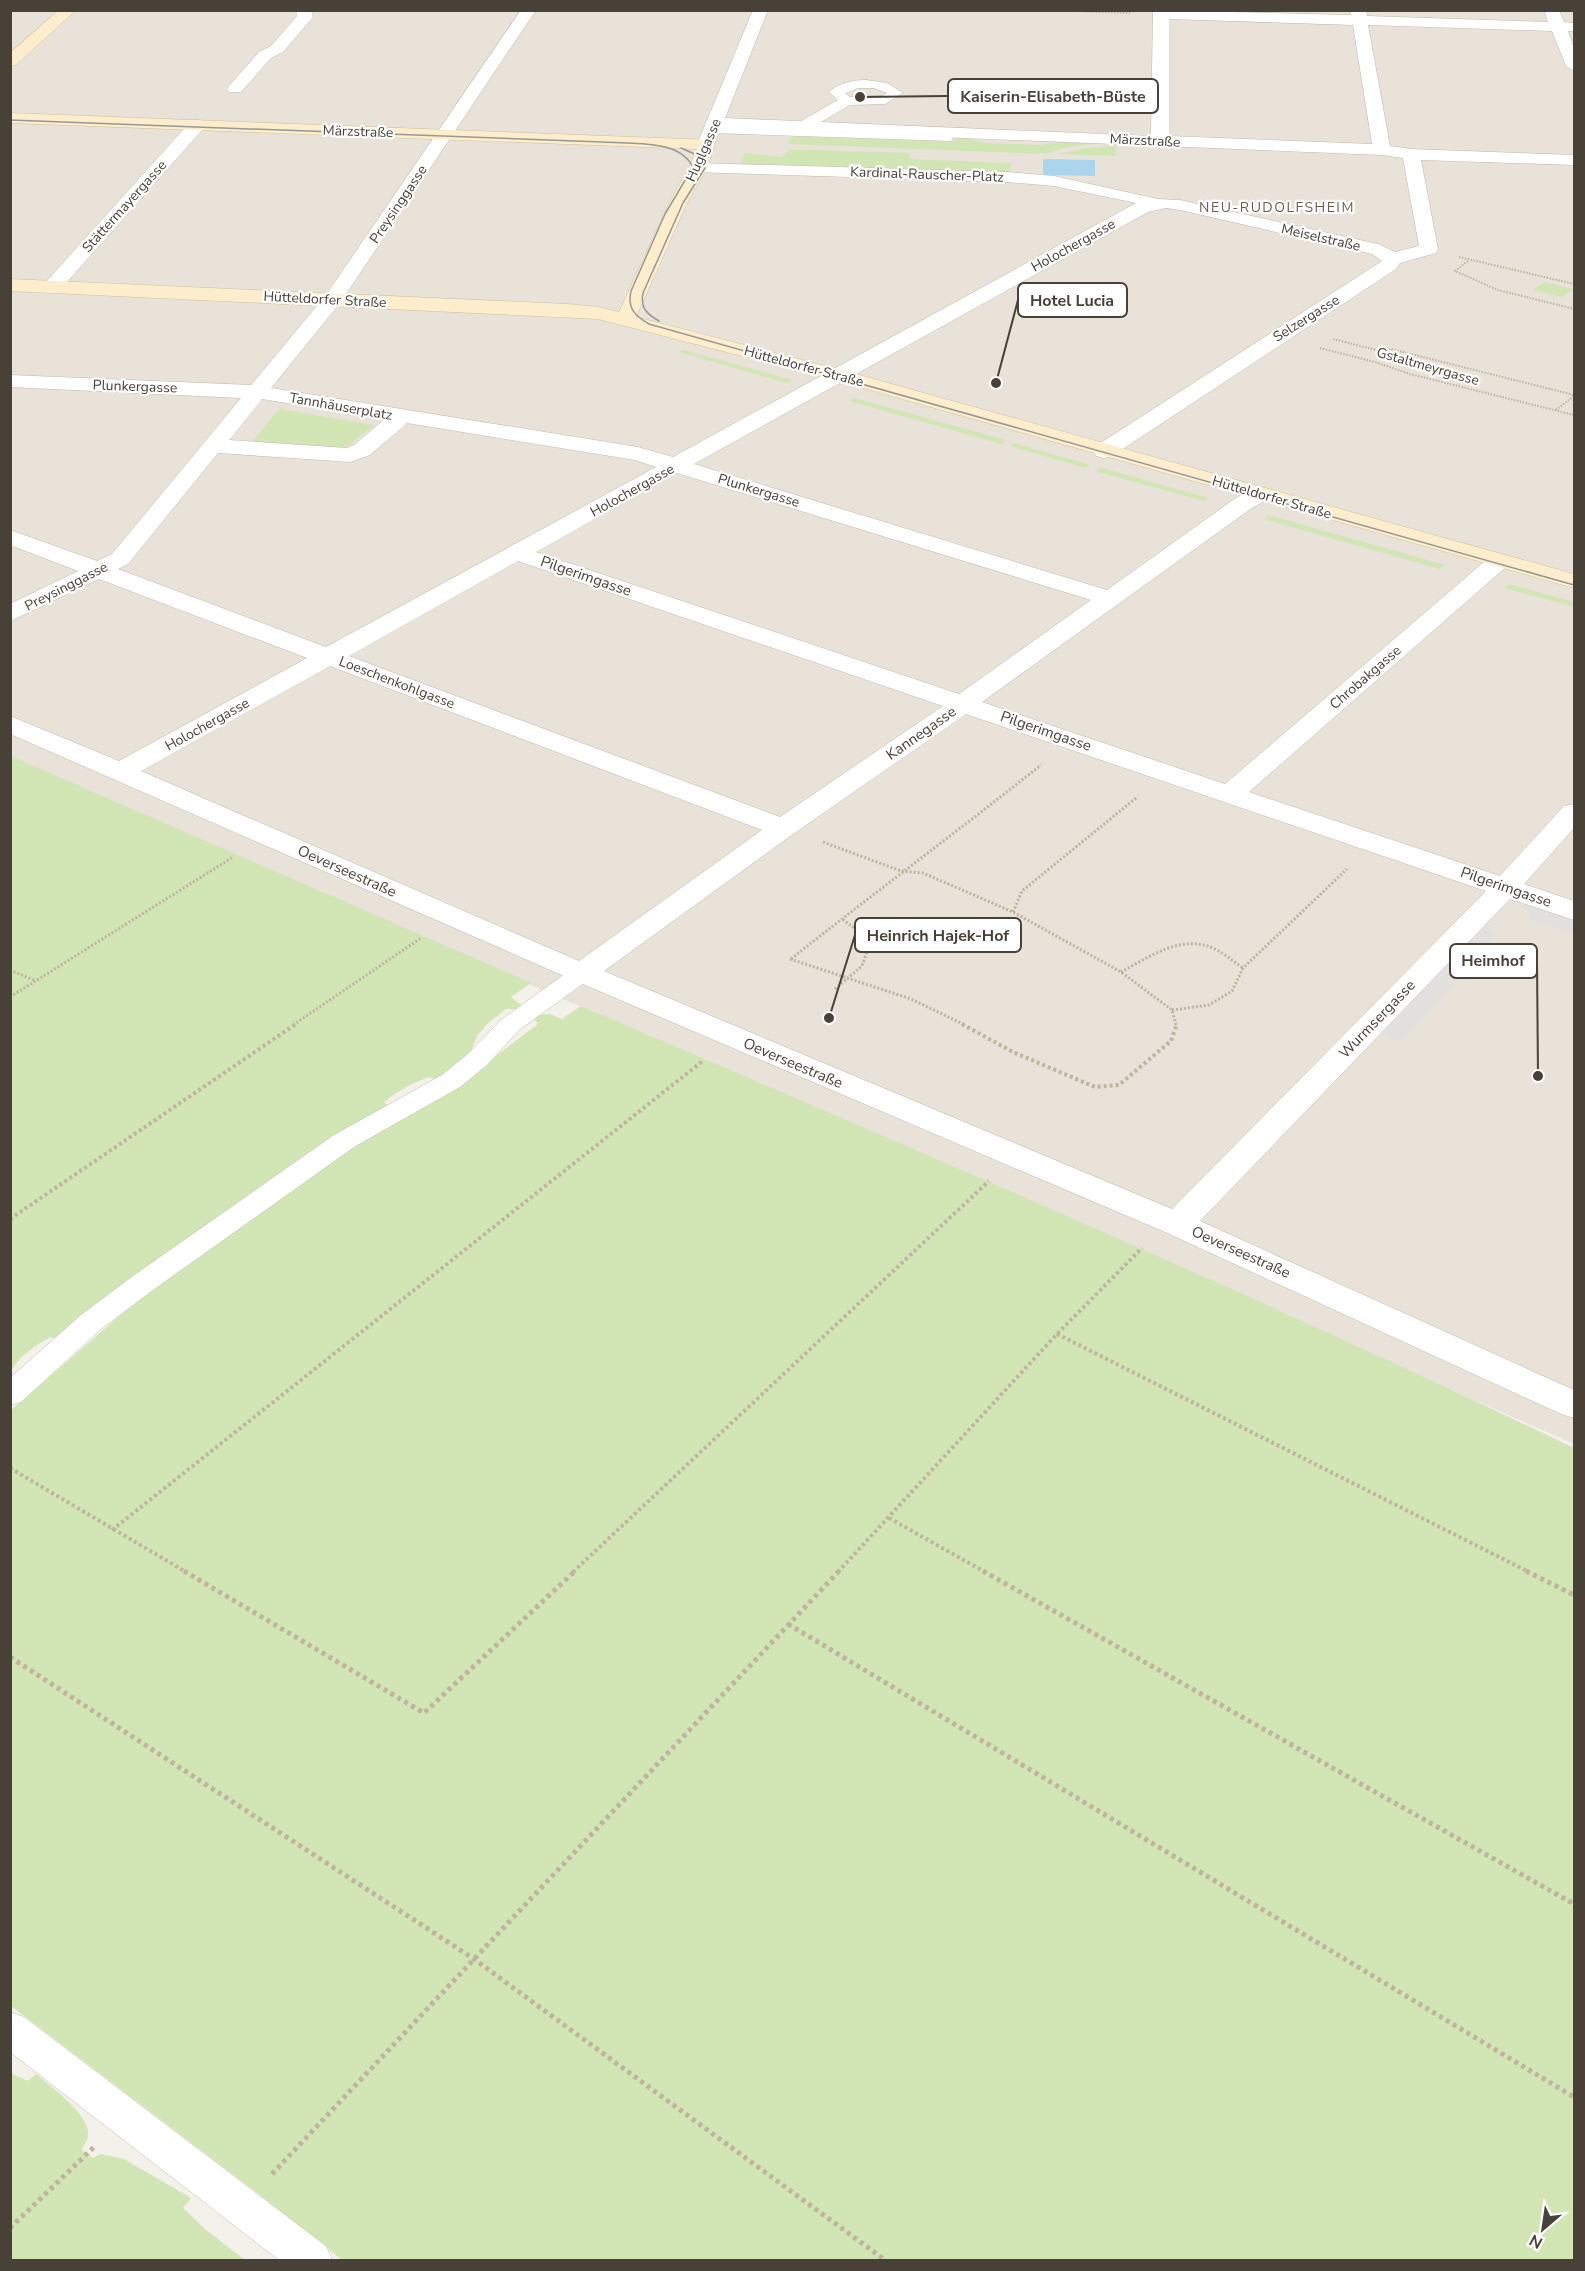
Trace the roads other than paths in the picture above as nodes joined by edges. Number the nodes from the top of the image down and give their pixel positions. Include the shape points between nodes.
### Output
1 (69, 10) edge
2 (303, 10) edge
3 (529, 10) edge
4 (761, 10) edge
5 (1551, 10) edge
6 (1161, 12) edge
7 (1359, 16) edge
8 (1557, 26) junction
9 (1575, 27) edge
10 (10, 62) edge
11 (1575, 66) edge
12 (235, 89) dead end
13 (847, 101) dead end
14 (10, 118) edge
15 (197, 125) junction
16 (803, 126) junction
17 (711, 132) junction
18 (445, 134) junction
19 (946, 138) dead end
20 (1160, 139) junction
21 (1382, 150) junction
22 (1411, 154) junction
23 (1575, 160) edge
24 (698, 168) junction
25 (1147, 205) junction
26 (1392, 259) junction
27 (10, 285) edge
28 (52, 287) junction
29 (333, 299) junction
30 (625, 320) junction
31 (838, 375) junction
32 (10, 381) edge
33 (259, 392) junction
34 (401, 417) junction
35 (212, 446) junction
36 (1104, 451) junction
37 (678, 465) junction
38 (1260, 494) junction
39 (10, 537) edge
40 (518, 553) junction
41 (1499, 561) junction
42 (99, 570) junction
43 (1575, 581) edge
44 (1109, 598) junction
45 (10, 614) edge
46 (330, 657) junction
47 (964, 703) junction
48 (10, 724) edge
49 (121, 771) junction
50 (1230, 794) junction
51 (1575, 812) edge
52 (783, 828) junction
53 (1506, 887) junction
54 (1575, 910) edge
55 (582, 973) junction
56 (1177, 1224) junction
57 (10, 1395) edge
58 (1575, 1405) edge
59 (10, 2029) edge
60 (311, 2260) edge

1 - 10 main road
2 - 12 street via 305,17
3 - 18 street, Preysinggasse
4 - 17 street, Huglgasse
5 - 8 street
6 - 7 street
6 - 20 street
7 - 8 street
7 - 21 street
8 - 9 street
8 - 11 street
13 - 16 lane
14 - 15 main road, Märzstraße
15 - 18 main road, Märzstraße
15 - 28 street, Stättermayergasse
16 - 17 street, Märzstraße
16 - 20 street, Märzstraße
17 - 18 main road, Märzstraße
17 - 19 lane
17 - 24 main road, Huglgasse
18 - 29 street, Preysinggasse
20 - 21 street, Märzstraße
21 - 22 street, Märzstraße
22 - 23 street, Märzstraße
22 - 26 street, Selzergasse via 1429,249
24 - 25 street, Kardinal-Rauscher-Platz via 1036,179 1150,201
24 - 30 main road, Huglgasse
25 - 26 street, Meiselstraße via 1179,204 1378,250
25 - 31 street, Holochergasse
26 - 36 street, Selzergasse via 1389,265
27 - 28 main road, Hütteldorfer Straße
28 - 29 main road, Hütteldorfer Straße
29 - 30 main road, Hütteldorfer Straße via 568,310
29 - 33 street, Preysinggasse
30 - 31 main road, Hütteldorfer Straße
31 - 36 main road, Hütteldorfer Straße
31 - 37 street, Holochergasse
32 - 33 street, Plunkergasse
33 - 34 street, Tannhäuserplatz
33 - 35 street
34 - 35 street, Tannhäuserplatz via 362,450 350,455
34 - 37 street, Plunkergasse via 638,454
35 - 42 street, Preysinggasse via 120,559
36 - 38 main road, Hütteldorfer Straße
37 - 40 street, Holochergasse
37 - 44 street, Plunkergasse
38 - 41 main road, Hütteldorfer Straße
38 - 44 street, Kannegasse
39 - 42 street, Loeschenkohlgasse
40 - 46 street, Holochergasse
40 - 47 street, Pilgerimgasse
41 - 43 main road, Hütteldorfer Straße
41 - 50 street, Chrobakgasse
42 - 45 street, Preysinggasse
42 - 46 street, Loeschenkohlgasse
44 - 47 street, Kannegasse
46 - 49 street, Holochergasse
46 - 52 street, Loeschenkohlgasse
47 - 50 street, Pilgerimgasse
47 - 52 street, Kannegasse
48 - 49 street, Oeverseestraße
49 - 55 street, Oeverseestraße
50 - 53 street, Pilgerimgasse
51 - 53 street, Wurmsergasse
52 - 55 street, Kannegasse
53 - 54 street, Pilgerimgasse
53 - 56 street, Wurmsergasse
55 - 56 street, Oeverseestraße
55 - 57 lane via 510,1025 451,1081 344,1141 143,1283 91,1322
56 - 58 street, Oeverseestraße
59 - 60 lane

